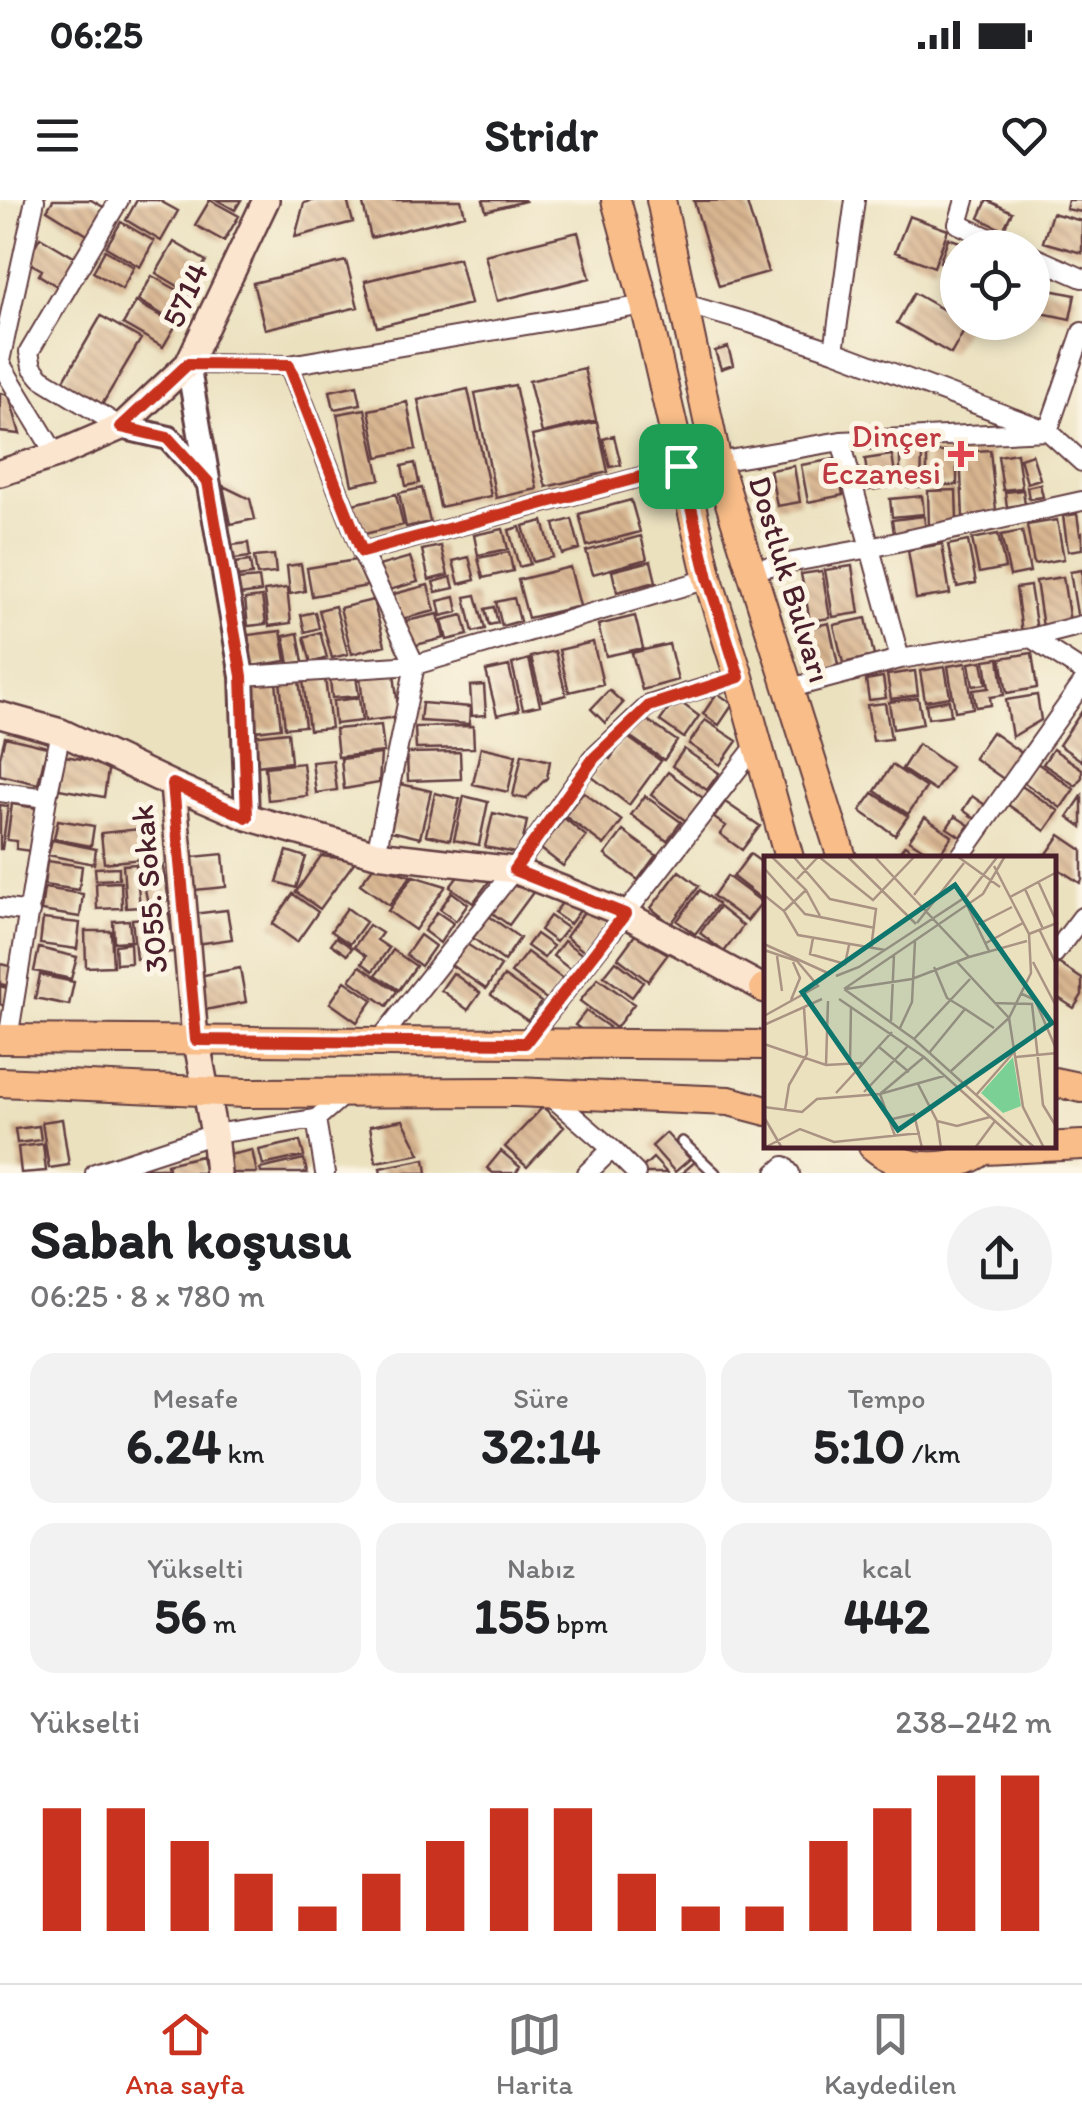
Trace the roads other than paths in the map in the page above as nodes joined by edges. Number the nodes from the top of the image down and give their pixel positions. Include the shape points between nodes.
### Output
1 (35, 200) edge
2 (119, 200) edge
3 (266, 200) edge
4 (616, 200) edge
5 (661, 200) edge
6 (855, 200) edge
7 (966, 200) edge
8 (972, 230) edge
9 (1050, 264) edge
10 (1082, 278) edge
11 (685, 304) junction
12 (645, 305) junction
13 (1082, 332) edge
14 (834, 351) junction
15 (0, 362) edge
16 (188, 364) junction
17 (289, 365) junction
18 (121, 427) junction
19 (1048, 431) junction
20 (841, 440) junction
21 (56, 455) junction
22 (717, 462) junction
23 (1082, 462) edge
24 (681, 466) junction
25 (0, 473) edge
26 (208, 482) junction
27 (1082, 500) edge
28 (870, 548) junction
29 (362, 552) junction
30 (750, 570) junction
31 (708, 578) junction
32 (1082, 625) edge
33 (1031, 638) junction
34 (900, 659) junction
35 (415, 665) junction
36 (1082, 671) edge
37 (242, 676) junction
38 (739, 677) junction
39 (1082, 684) edge
40 (788, 689) junction
41 (0, 715) edge
42 (61, 732) junction
43 (758, 742) junction
44 (173, 784) junction
45 (0, 792) edge
46 (47, 798) junction
47 (247, 817) junction
48 (376, 854) junction
49 (788, 856) edge
50 (841, 856) edge
51 (960, 856) edge
52 (514, 870) junction
53 (0, 908) edge
54 (30, 912) junction
55 (625, 914) junction
56 (1082, 917) edge
57 (1057, 950) edge
58 (764, 988) edge
59 (4, 1039) edge
60 (196, 1040) junction
61 (378, 1042) junction
62 (525, 1043) junction
63 (764, 1044) edge
64 (0, 1082) edge
65 (1057, 1083) edge
66 (1082, 1088) edge
67 (206, 1091) junction
68 (346, 1092) junction
69 (548, 1093) junction
70 (764, 1110) edge
71 (316, 1118) junction
72 (214, 1134) junction
73 (682, 1142) dead end
74 (1082, 1145) edge
75 (1056, 1148) edge
76 (1057, 1148) edge
77 (612, 1149) junction
78 (986, 1156) edge
79 (883, 1159) edge
80 (95, 1173) edge
81 (218, 1173) edge
82 (325, 1173) edge
83 (587, 1173) edge
84 (636, 1173) edge
85 (716, 1173) edge
86 (776, 1173) edge
87 (790, 1173) edge

1 - 15 street
2 - 18 street via 29,352 41,378
3 - 16 main road, 5714
4 - 12 main road
5 - 11 main road, Dostluk Bulvarı
6 - 14 street
7 - 8 street via 958,224
9 - 10 street
11 - 14 street
11 - 22 main road, Dostluk Bulvarı
12 - 17 street
12 - 24 main road
13 - 19 street
14 - 19 street
15 - 21 street
16 - 17 street
16 - 18 main road
16 - 26 street
17 - 29 street
18 - 21 main road
18 - 26 street via 168,438
19 - 20 street
19 - 23 street
20 - 22 street
20 - 28 street
21 - 25 main road
22 - 30 main road, Dostluk Bulvarı
24 - 29 street
24 - 31 main road
26 - 37 street
27 - 28 street
28 - 30 street
28 - 34 street
29 - 35 street
30 - 40 main road, Dostluk Bulvarı
31 - 35 street
31 - 38 main road
32 - 33 street
33 - 34 street
33 - 36 street
34 - 40 street
35 - 37 street
35 - 48 street
37 - 47 street
38 - 43 main road
38 - 52 street via 649,706 594,758
39 - 51 street
40 - 50 main road, Dostluk Bulvarı
41 - 42 main road, 3055. Sokak
42 - 44 main road, 3055. Sokak
42 - 46 street
43 - 49 main road
43 - 55 street
44 - 47 main road
44 - 60 main road, 3055. Sokak
45 - 46 street
46 - 54 street
47 - 48 main road
48 - 52 main road
52 - 55 main road
52 - 61 street
53 - 54 street
54 - 59 street
55 - 58 main road
55 - 62 street
56 - 57 street
59 - 60 main road
60 - 61 main road
60 - 67 main road, 3055. Sokak
61 - 62 main road
62 - 63 main road
64 - 67 main road
65 - 66 main road
67 - 68 main road
67 - 72 main road, 3055. Sokak
68 - 69 main road
68 - 71 street
69 - 70 main road via 728,1101
69 - 77 street
71 - 72 street
71 - 82 street
72 - 80 street
72 - 81 main road, 3055. Sokak
73 - 85 lane
74 - 76 main road
75 - 78 main road
77 - 83 street
77 - 84 street
78 - 79 main road via 928,1173
86 - 87 street via 784,1166

